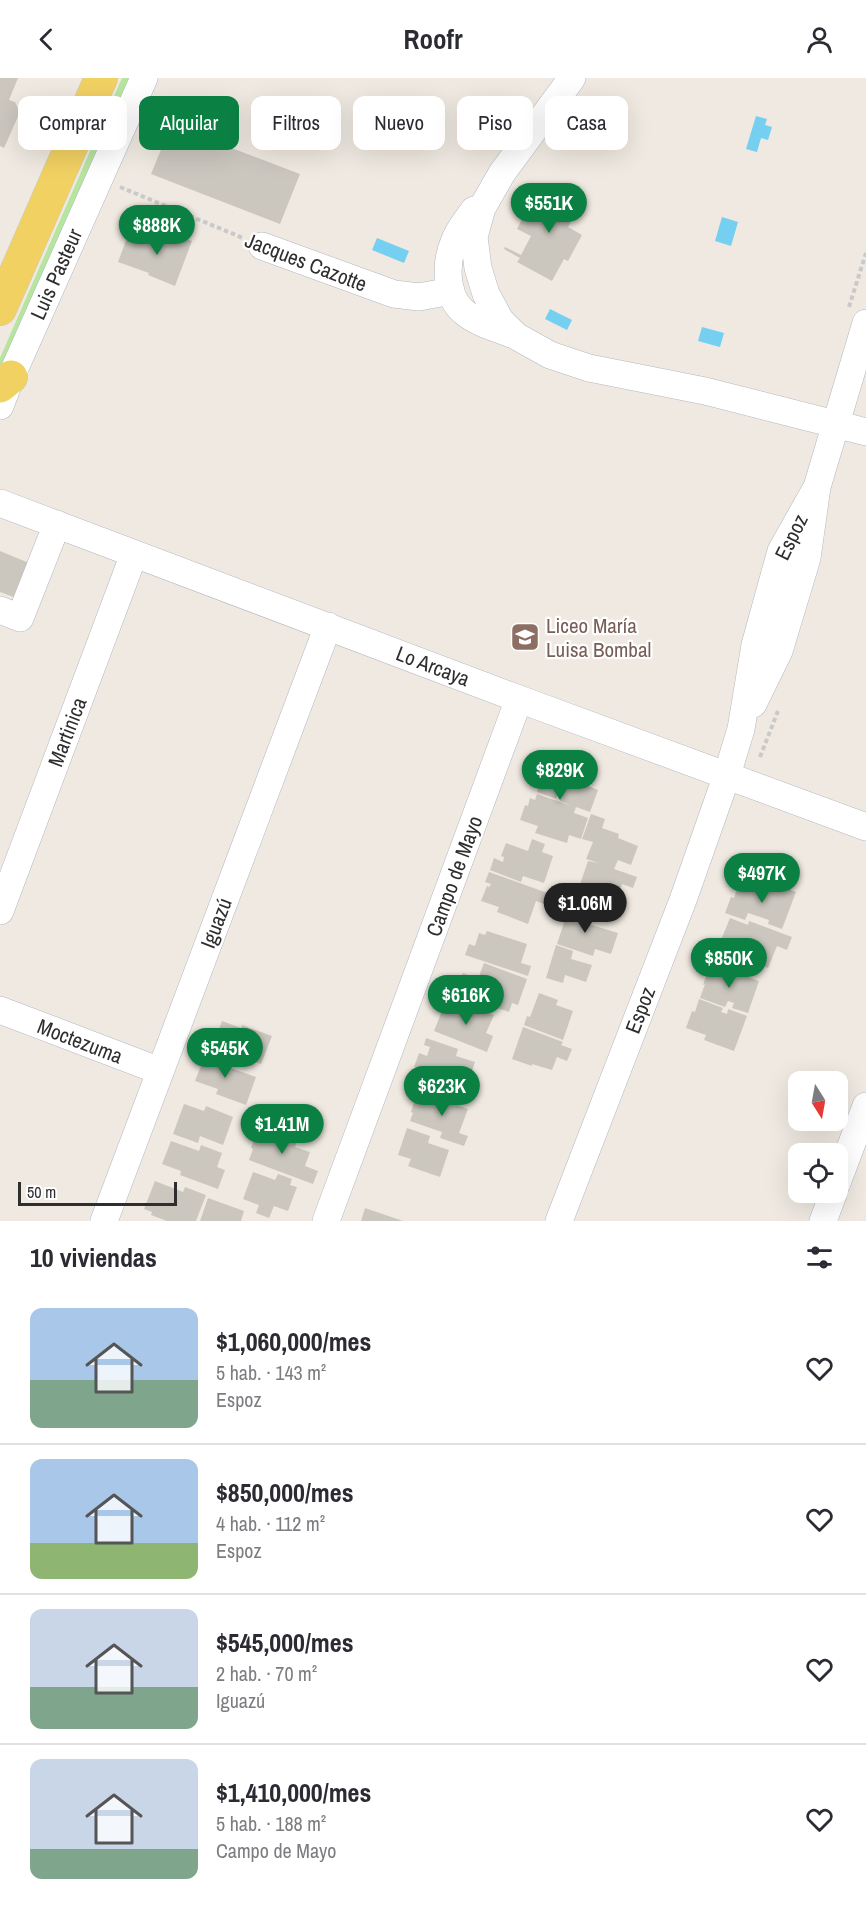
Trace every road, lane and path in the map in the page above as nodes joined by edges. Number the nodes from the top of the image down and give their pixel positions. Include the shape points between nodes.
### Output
1 (101, 78) edge
2 (144, 78) edge
3 (572, 78) edge
4 (502, 173) junction
5 (99, 178) junction
6 (262, 246) joint
7 (451, 291) junction
8 (0, 309) edge
9 (866, 323) edge
10 (516, 336) junction
11 (4, 389) edge
12 (836, 424) junction
13 (866, 432) edge
14 (0, 502) edge
15 (57, 524) junction
16 (134, 554) junction
17 (0, 610) edge
18 (328, 626) junction
19 (519, 699) junction
20 (727, 775) junction
21 (866, 827) edge
22 (0, 911) edge
23 (0, 1010) edge
24 (160, 1071) junction
25 (866, 1106) edge
26 (848, 1154) edge
27 (830, 1203) edge
28 (104, 1221) edge
29 (326, 1221) edge
30 (559, 1221) edge
31 (823, 1221) edge

1 - 8 main road
2 - 5 street, Luis Pasteur
3 - 4 street
4 - 7 street via 453,242 448,268
4 - 10 street via 482,208 474,237 486,294 500,320
5 - 6 path, Jacques Cazotte
5 - 11 street, Luis Pasteur
6 - 7 street, Jacques Cazotte via 394,294 419,297
7 - 10 street via 455,302 470,316
9 - 12 street, Espoz
10 - 12 street via 550,355 589,368
12 - 13 street
12 - 20 street, Espoz via 817,487 781,550 755,645 741,729
14 - 15 street, Lo Arcaya
15 - 16 street, Lo Arcaya
15 - 17 street via 20,618
16 - 18 street, Lo Arcaya
16 - 22 street, Martinica
18 - 19 street, Lo Arcaya
18 - 24 street, Iguazú
19 - 20 street, Lo Arcaya
19 - 29 street, Campo de Mayo
20 - 21 street, Lo Arcaya
20 - 30 street, Espoz
23 - 24 street, Moctezuma
24 - 28 street, Iguazú
25 - 26 street
27 - 31 street

